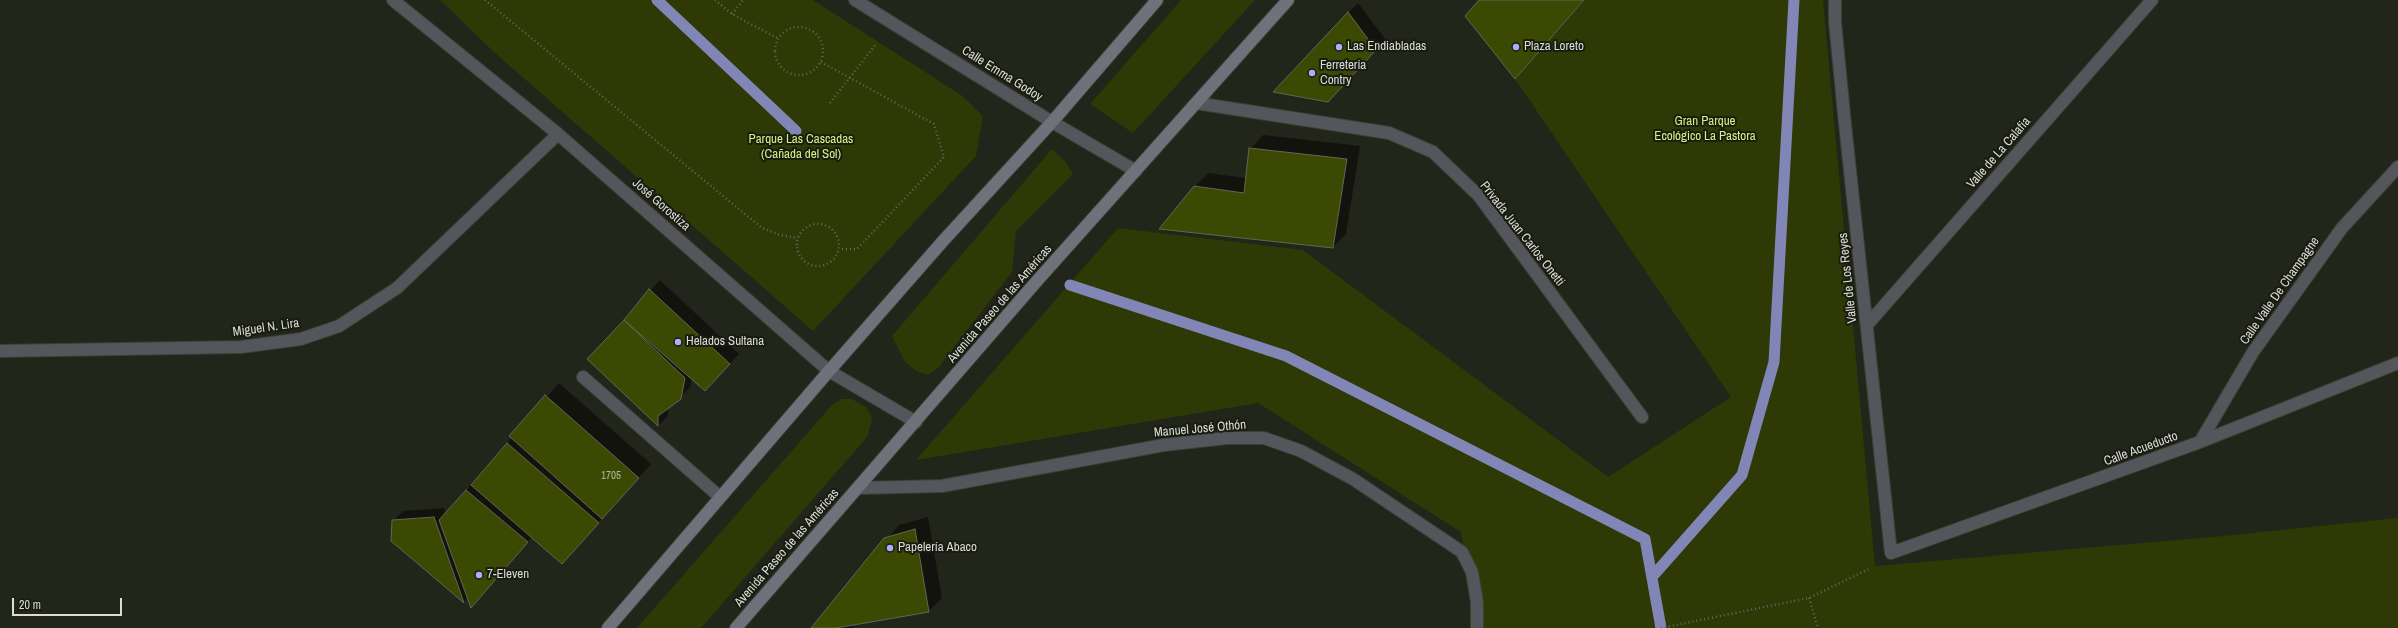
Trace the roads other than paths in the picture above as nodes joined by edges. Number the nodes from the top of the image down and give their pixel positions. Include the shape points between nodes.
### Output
1 (393, 0) edge
2 (855, 0) edge
3 (1157, 0) edge
4 (1288, 0) edge
5 (1835, 0) edge
6 (2152, 0) edge
7 (1196, 103) junction
8 (1052, 122) junction
9 (558, 134) junction
10 (2398, 167) edge
11 (1136, 171) junction
12 (1867, 325) junction
13 (0, 351) edge
14 (2398, 363) edge
15 (829, 371) junction
16 (583, 377) dead end
17 (1642, 417) dead end
18 (916, 422) junction
19 (2200, 442) junction
20 (858, 488) junction
21 (720, 497) junction
22 (1891, 553) joint
23 (608, 628) edge
24 (736, 628) edge
25 (1477, 628) edge

1 - 9 street, José Gorostiza
2 - 8 street, Calle Emma Godoy
3 - 8 main road
4 - 7 main road, Avenida Paseo de las Américas
5 - 12 street, Valle de Los Reyes via 1835,22
6 - 12 street, Valle de La Calafia
7 - 11 main road, Avenida Paseo de las Américas
7 - 17 street, Privada Juan Carlos Onetti via 1389,133 1433,152 1478,196
8 - 11 street, Calle Emma Godoy
8 - 15 main road
9 - 13 street, Miguel N. Lira via 397,288 339,326 300,339 241,347
9 - 15 street, José Gorostiza
10 - 19 street, Calle Valle De Champagne via 2342,228 2253,352
11 - 18 main road, Avenida Paseo de las Américas via 1036,282
12 - 22 street, Valle de Los Reyes
14 - 19 street, Calle Acueducto
15 - 18 street, José Gorostiza
15 - 21 main road
16 - 21 street
18 - 20 main road, Avenida Paseo de las Américas
19 - 22 street, Calle Acueducto
20 - 24 main road, Avenida Paseo de las Américas
20 - 25 street, Manuel José Othón via 942,486 1164,445 1227,438 1264,438 1301,451 1353,479 1462,552 1472,572
21 - 23 main road

